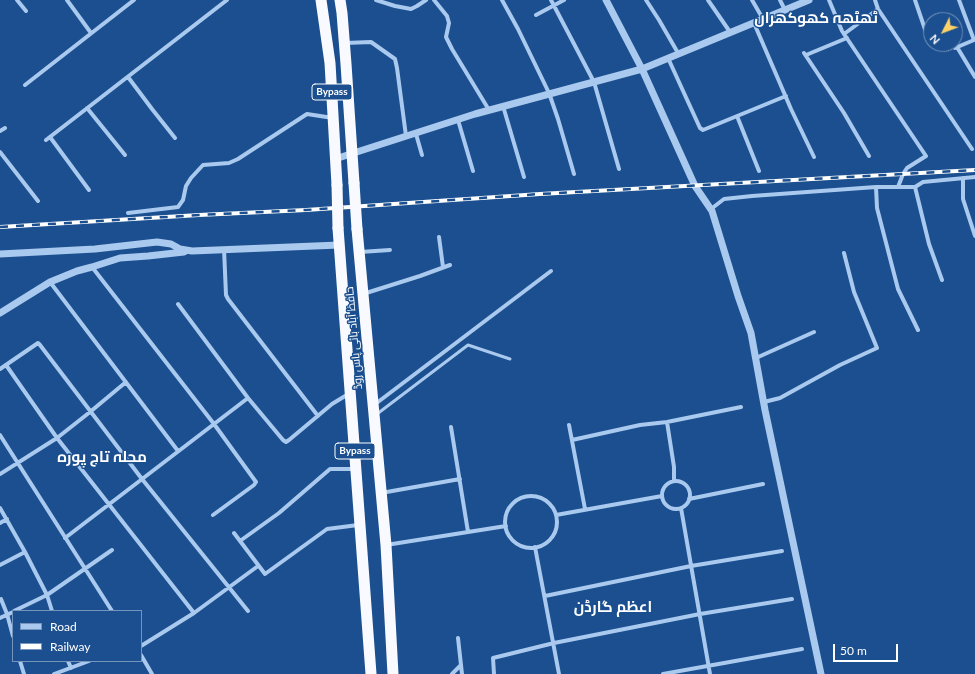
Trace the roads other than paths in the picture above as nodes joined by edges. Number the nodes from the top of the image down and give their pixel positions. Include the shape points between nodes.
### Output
1 (17, 0) edge
2 (67, 0) edge
3 (134, 0) edge
4 (227, 0) edge
5 (321, 0) edge
6 (376, 0) edge
7 (426, 0) edge
8 (434, 0) edge
9 (502, 0) edge
10 (551, 0) edge
11 (564, 0) edge
12 (606, 0) edge
13 (646, 0) edge
14 (708, 0) edge
15 (752, 0) edge
16 (780, 0) edge
17 (809, 0) edge
18 (830, 0) edge
19 (875, 0) edge
20 (915, 0) edge
21 (959, 0) edge
22 (341, 1) edge
23 (127, 2) edge
24 (554, 5) junction
25 (878, 9) junction
26 (785, 10) junction
27 (26, 11) dead end
28 (536, 15) dead end
29 (763, 19) junction
30 (754, 23) junction
31 (923, 23) edge
32 (730, 32) junction
33 (91, 33) junction
34 (844, 34) junction
35 (847, 38) junction
36 (344, 43) junction
37 (678, 53) junction
38 (668, 58) junction
39 (642, 69) junction
40 (128, 77) junction
41 (975, 77) edge
42 (594, 82) junction
43 (25, 85) dead end
44 (549, 94) junction
45 (786, 96) junction
46 (503, 106) junction
47 (87, 108) junction
48 (489, 110) junction
49 (737, 116) junction
50 (333, 118) junction
51 (458, 120) junction
52 (5, 128) dead end
53 (0, 131) edge
54 (416, 134) junction
55 (406, 137) junction
56 (175, 138) dead end
57 (972, 149) dead end
58 (0, 152) edge
59 (352, 154) junction
60 (125, 155) dead end
61 (422, 155) dead end
62 (869, 156) dead end
63 (814, 158) dead end
64 (336, 159) junction
65 (619, 169) dead end
66 (473, 171) dead end
67 (759, 171) dead end
68 (574, 174) dead end
69 (524, 177) dead end
70 (975, 177) edge
71 (963, 178) junction
72 (915, 186) junction
73 (876, 187) junction
74 (898, 187) junction
75 (89, 190) dead end
76 (38, 201) dead end
77 (710, 209) junction
78 (128, 213) dead end
79 (975, 236) edge
80 (439, 237) dead end
81 (339, 245) junction
82 (224, 249) junction
83 (390, 250) dead end
84 (192, 251) junction
85 (359, 252) junction
86 (844, 253) dead end
87 (0, 254) edge
88 (450, 264) dead end
89 (92, 267) junction
90 (443, 267) junction
91 (551, 271) dead end
92 (942, 280) dead end
93 (50, 282) junction
94 (363, 294) junction
95 (178, 304) dead end
96 (0, 313) edge
97 (918, 330) dead end
98 (814, 332) dead end
99 (756, 358) junction
100 (510, 359) dead end
101 (6, 365) junction
102 (0, 369) edge
103 (126, 382) junction
104 (350, 393) junction
105 (248, 398) junction
106 (764, 402) junction
107 (741, 407) dead end
108 (373, 411) junction
109 (90, 412) junction
110 (318, 416) junction
111 (667, 422) junction
112 (214, 424) junction
113 (569, 425) dead end
114 (451, 427) dead end
115 (0, 435) edge
116 (57, 438) junction
117 (572, 440) junction
118 (178, 451) junction
119 (18, 463) junction
120 (356, 469) junction
121 (0, 474) edge
122 (142, 479) junction
123 (460, 479) junction
124 (674, 482) junction
125 (763, 484) dead end
126 (381, 494) junction
127 (662, 496) junction
128 (689, 499) junction
129 (109, 504) junction
130 (0, 508) edge
131 (681, 508) junction
132 (585, 509) junction
133 (213, 515) dead end
134 (556, 515) junction
135 (7, 520) junction
136 (0, 523) edge
137 (360, 525) junction
138 (506, 526) junction
139 (468, 532) junction
140 (234, 533) dead end
141 (65, 538) junction
142 (240, 541) junction
143 (386, 545) junction
144 (536, 547) junction
145 (112, 550) dead end
146 (782, 551) dead end
147 (25, 552) junction
148 (0, 565) edge
149 (258, 566) junction
150 (691, 566) junction
151 (85, 569) junction
152 (229, 587) junction
153 (47, 595) junction
154 (544, 596) junction
155 (792, 599) dead end
156 (1, 600) edge
157 (16, 610) edge
158 (52, 610) edge
159 (111, 610) edge
160 (248, 611) dead end
161 (12, 612) edge
162 (194, 613) junction
163 (7, 614) junction
164 (700, 614) junction
165 (0, 618) edge
166 (12, 632) edge
167 (458, 638) dead end
168 (554, 643) junction
169 (142, 645) edge
170 (802, 649) dead end
171 (142, 656) edge
172 (20, 662) edge
173 (68, 662) edge
174 (86, 662) edge
175 (461, 665) junction
176 (709, 665) junction
177 (71, 668) junction
178 (24, 674) edge
179 (54, 674) edge
180 (152, 674) edge
181 (371, 674) edge
182 (393, 674) edge
183 (452, 674) edge
184 (462, 674) edge
185 (494, 674) edge
186 (559, 674) edge
187 (663, 674) edge
188 (710, 674) edge
189 (821, 674) edge

1 - 27 street
2 - 33 street
3 - 23 street
4 - 40 street
5 - 50 highway, حافظ آباد بائی پاس روڈ / Bypass via 330,63
6 - 7 street via 411,9
8 - 48 street via 449,23 446,37
9 - 44 street
10 - 24 street
11 - 24 street
12 - 39 street
13 - 37 street
14 - 32 street
15 - 29 street
16 - 26 street
17 - 26 street
18 - 34 street
19 - 25 street
20 - 31 street
21 - 41 street via 974,40 956,48
22 - 36 highway, حافظ آباد بائی پاس روڈ / Bypass
23 - 33 street
24 - 28 street
24 - 42 street
25 - 34 street
25 - 57 street
26 - 29 street
29 - 30 street
30 - 32 street
30 - 45 street
32 - 37 street
33 - 43 street
34 - 35 street
35 - 62 street via 805,54
35 - 74 street via 926,156 907,168
36 - 55 street via 371,42 395,59
36 - 59 highway, حافظ آباد بائی پاس روڈ / Bypass
37 - 38 street
38 - 39 street
38 - 49 street via 700,128 703,130
39 - 42 street
39 - 77 street via 695,186
40 - 47 street
40 - 56 street
42 - 44 street
42 - 65 street
44 - 46 street
44 - 68 street
45 - 49 street
45 - 63 street
46 - 48 street
46 - 69 street
47 - 60 street
47 - 75 street via 48,138
48 - 51 street
49 - 67 street
50 - 64 highway, حافظ آباد بائی پاس روڈ / Bypass
50 - 78 street via 307,114 238,159 229,163 203,166 186,186 183,200 178,207
51 - 54 street
51 - 66 street
52 - 53 street
54 - 55 street
54 - 61 street
55 - 59 street
58 - 76 street
59 - 64 street
59 - 85 highway, حافظ آباد بائی پاس روڈ / Bypass, bridge
64 - 81 highway, حافظ آباد بائی پاس روڈ / Bypass, bridge
70 - 71 street
71 - 72 street via 923,182
71 - 79 street via 963,198
72 - 74 street
72 - 92 street via 929,244
73 - 74 street
73 - 77 street via 724,199
73 - 97 street via 877,208 898,289
77 - 99 street via 751,333
80 - 90 street
81 - 82 street
81 - 104 highway, حافظ آباد بائی پاس روڈ / Bypass
82 - 84 street
82 - 110 street via 228,299
83 - 85 street
84 - 87 street via 180,250 171,244 157,242 95,249
84 - 89 street via 120,258
85 - 94 highway, حافظ آباد بائی پاس روڈ / Bypass
86 - 106 street via 854,292 877,348 780,398
88 - 90 street
89 - 93 street
89 - 112 street
90 - 94 street
91 - 108 street
93 - 96 street
93 - 103 street
94 - 108 highway, حافظ آباد بائی پاس روڈ / Bypass
95 - 105 street
98 - 99 street
99 - 106 street
100 - 108 lane via 468,346
101 - 102 street
101 - 109 street via 38,343
101 - 116 street
103 - 109 street
103 - 118 street
104 - 110 street
104 - 120 highway, حافظ آباد بائی پاس روڈ / Bypass
105 - 110 street via 286,442
105 - 112 street
106 - 189 street
107 - 111 street
108 - 126 highway, حافظ آباد بائی پاس روڈ / Bypass
109 - 116 street
109 - 122 street
111 - 117 street via 640,425
111 - 124 street
112 - 118 street
112 - 133 street via 256,482
113 - 117 street
114 - 123 street
115 - 119 street
116 - 119 street
116 - 129 street
117 - 132 street
118 - 122 street
119 - 121 street
119 - 141 street
120 - 137 highway, حافظ آباد بائی پاس روڈ / Bypass
120 - 142 street via 330,469 279,513
122 - 129 street
122 - 152 street
123 - 126 street
123 - 139 street
124 - 127 street via 667,484
124 - 128 street via 687,486
125 - 128 street
126 - 143 highway, حافظ آباد بائی پاس روڈ / Bypass
127 - 131 street via 672,508
127 - 132 street
128 - 131 street
129 - 141 street
129 - 162 street
130 - 135 street
131 - 150 street
132 - 134 street
134 - 138 street via 546,501 527,496 510,506
134 - 144 street via 556,528 552,537 545,544
135 - 136 street
135 - 147 street
137 - 149 street via 327,529 265,574
137 - 181 highway, حافظ آباد بائی پاس روڈ / Bypass
138 - 139 street
138 - 144 street via 516,542 525,547
139 - 143 street
140 - 142 street
141 - 151 street
142 - 149 street
143 - 182 highway, حافظ آباد بائی پاس روڈ / Bypass
144 - 154 street
145 - 151 street
146 - 150 street
147 - 148 street
147 - 153 street
149 - 152 street
150 - 154 street
150 - 164 street
151 - 153 street
151 - 159 street
152 - 160 street
152 - 162 street
153 - 157 street
153 - 158 street
154 - 168 street
155 - 164 street
156 - 163 street
161 - 163 street
162 - 169 street
163 - 165 street
163 - 166 street
164 - 168 street
164 - 176 street
167 - 175 street
168 - 185 street via 493,658
168 - 186 street
170 - 176 street
171 - 180 street
172 - 178 street
173 - 177 street
174 - 177 street
175 - 183 street
175 - 184 street
176 - 187 street
176 - 188 street
177 - 179 street

